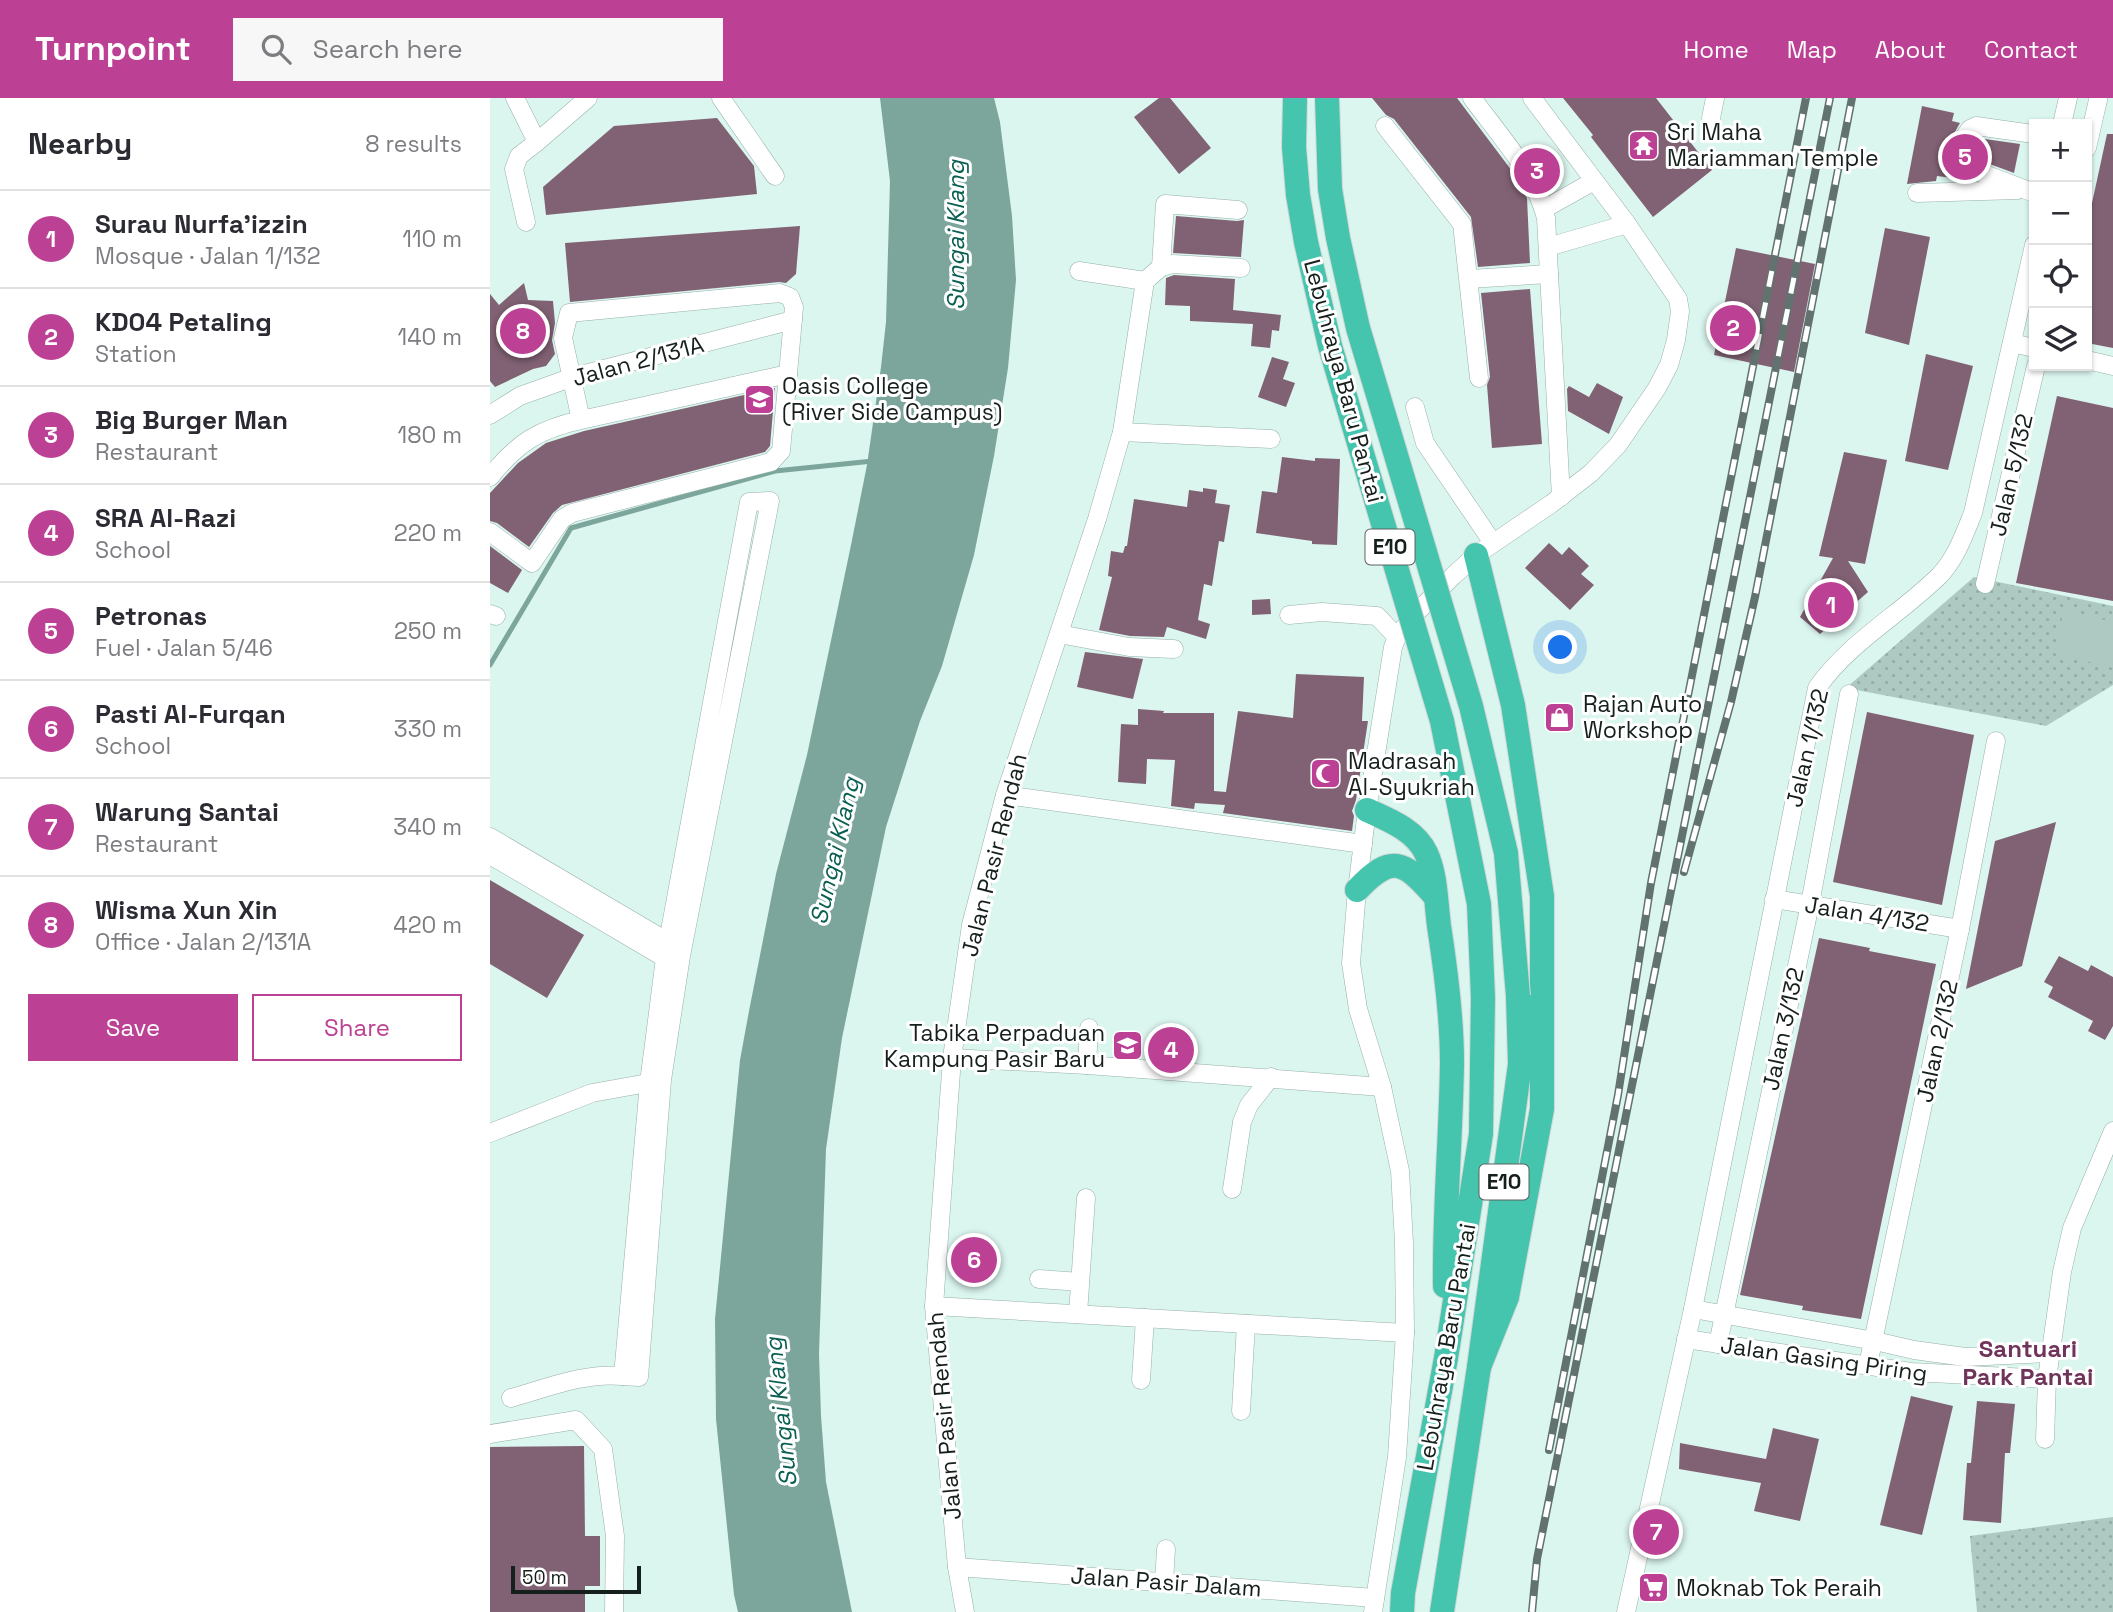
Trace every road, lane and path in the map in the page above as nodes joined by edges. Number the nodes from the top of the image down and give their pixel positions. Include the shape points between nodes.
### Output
1 (515, 98) edge
2 (588, 98) edge
3 (721, 98) edge
4 (1295, 98) edge
5 (1327, 98) edge
6 (1472, 98) edge
7 (1532, 98) edge
8 (1715, 98) edge
9 (2068, 98) edge
10 (2100, 100) edge
11 (1711, 118) dead end
12 (2063, 119) edge
13 (1385, 126) dead end
14 (2092, 130) edge
15 (2029, 133) edge
16 (537, 142) junction
17 (775, 176) dead end
18 (1594, 181) junction
19 (2029, 191) edge
20 (2029, 191) edge
21 (1917, 193) dead end
22 (1544, 209) junction
23 (1238, 210) dead end
24 (526, 222) dead end
25 (1627, 224) junction
26 (1548, 247) junction
27 (1161, 267) junction
28 (2029, 267) edge
29 (1241, 268) dead end
30 (1079, 271) dead end
31 (1549, 274) junction
32 (1469, 279) junction
33 (1145, 281) junction
34 (793, 320) junction
35 (2012, 343) junction
36 (2029, 347) edge
37 (2092, 361) edge
38 (2113, 366) edge
39 (2035, 371) edge
40 (788, 374) junction
41 (573, 377) junction
42 (1479, 378) dead end
43 (1415, 407) dead end
44 (490, 415) edge
45 (581, 420) junction
46 (1122, 432) junction
47 (1271, 439) dead end
48 (490, 477) edge
49 (1561, 497) junction
50 (490, 532) edge
51 (1485, 549) junction
52 (1985, 584) dead end
53 (1289, 615) dead end
54 (1059, 634) junction
55 (1397, 637) junction
56 (1174, 649) dead end
57 (1849, 694) dead end
58 (1996, 741) dead end
59 (1005, 795) junction
60 (1367, 810) junction
61 (490, 837) edge
62 (1363, 844) junction
63 (490, 855) edge
64 (1357, 890) junction
65 (1435, 897) junction
66 (1774, 899) junction
67 (1810, 904) junction
68 (1960, 929) junction
69 (671, 952) junction
70 (1089, 1028) dead end
71 (952, 1058) junction
72 (1087, 1065) junction
73 (1271, 1077) junction
74 (656, 1082) junction
75 (1382, 1087) junction
76 (2113, 1131) edge
77 (490, 1133) edge
78 (1233, 1189) dead end
79 (1086, 1198) dead end
80 (1039, 1279) dead end
81 (1080, 1282) junction
82 (934, 1306) junction
83 (1693, 1309) junction
84 (1078, 1314) junction
85 (1723, 1314) junction
86 (1145, 1318) junction
87 (1246, 1324) junction
88 (1405, 1333) junction
89 (1686, 1339) junction
90 (1875, 1341) junction
91 (1718, 1344) junction
92 (2050, 1353) junction
93 (1446, 1358) junction
94 (1868, 1364) junction
95 (1479, 1367) junction
96 (2047, 1379) junction
97 (1141, 1380) dead end
98 (511, 1398) dead end
99 (1241, 1411) dead end
100 (490, 1434) edge
101 (2045, 1439) dead end
102 (1166, 1549) dead end
103 (957, 1567) junction
104 (1164, 1582) junction
105 (1374, 1605) edge
106 (614, 1612) edge
107 (965, 1612) edge
108 (1402, 1612) edge
109 (1443, 1612) edge
110 (1626, 1612) edge

1 - 16 street
2 - 16 street
3 - 17 street
4 - 93 highway, Lebuhraya Baru Pantai / E10, bridge via 1294,147 1306,242 1330,346 1442,721 1479,904 1481,1133
5 - 95 highway, Lebuhraya Baru Pantai / E10, bridge via 1330,189 1358,328 1474,720 1506,853 1520,1064
6 - 22 street via 1531,180
7 - 18 street
8 - 11 street
9 - 12 street
10 - 14 street
13 - 32 street via 1461,221
15 - 19 street via 1976,126 1966,133 1961,149 1968,167
16 - 24 street via 519,156 514,169
18 - 22 street
18 - 25 street
20 - 21 street
22 - 26 street
23 - 27 street via 1165,204
25 - 26 street
25 - 49 street via 1678,299 1676,340 1669,365 1618,445
26 - 31 street
27 - 29 street
27 - 33 street
28 - 35 street, Jalan 1/132
30 - 33 street
31 - 32 street
31 - 49 street
32 - 42 street
33 - 46 street, Jalan Pasir Rendah
34 - 40 street
34 - 41 street, Jalan 2/131A
34 - 41 street via 790,297 780,293 569,313 563,338
35 - 36 street
35 - 66 street, Jalan 1/132 via 1973,513 1960,547 1941,573 1837,663 1817,688
37 - 38 street
39 - 52 street, Jalan 5/132
40 - 45 street
40 - 50 street via 781,451 771,462 572,513 562,519 532,563
41 - 44 street, Jalan 2/131A via 520,396
41 - 45 street
43 - 51 street via 1425,443
45 - 48 street via 552,426 525,441
46 - 47 street
46 - 54 street, Jalan Pasir Rendah
49 - 51 street
51 - 55 street via 1431,596
51 - 95 highway via 1542,896 1542,1109 1507,1297
53 - 55 street via 1377,616
54 - 56 street via 1129,647
54 - 59 street, Jalan Pasir Rendah
55 - 60 street
57 - 67 street, Jalan 3/132
58 - 68 street, Jalan 2/132
59 - 62 street
59 - 71 street, Jalan Pasir Rendah via 971,925
60 - 62 street
60 - 65 highway via 1395,822 1417,839 1426,853
61 - 69 street
62 - 64 street
63 - 69 street
64 - 65 highway via 1381,868 1398,866 1414,872
64 - 75 street via 1351,963 1358,1009
65 - 93 highway via 1452,1061 1444,1226
66 - 67 street, Jalan 4/132
66 - 83 street, Jalan 1/132
67 - 68 street, Jalan 4/132
67 - 85 street, Jalan 3/132
68 - 90 street, Jalan 2/132
69 - 69 street via 749,502 770,501
69 - 74 street
70 - 72 street
71 - 72 street
71 - 82 street, Jalan Pasir Rendah
72 - 73 street
73 - 75 street
73 - 78 street via 1242,1122
74 - 77 street via 592,1093
74 - 98 street via 639,1377 588,1377
75 - 88 street via 1400,1171
76 - 92 street via 2073,1228
79 - 81 street
80 - 81 street
81 - 84 street
82 - 84 street
82 - 103 street, Jalan Pasir Rendah
83 - 85 street
83 - 89 street, Jalan 1/132
84 - 86 street
85 - 90 street
85 - 91 street, Jalan 3/132
86 - 87 street
86 - 97 street
87 - 88 street
87 - 99 street
88 - 105 street via 1397,1457
89 - 91 street, Jalan Gasing Piring
89 - 110 street, Jalan 1/132
90 - 92 street via 1965,1357
90 - 94 street, Jalan 2/132
91 - 94 street, Jalan Gasing Piring
92 - 96 street
93 - 108 highway, Lebuhraya Baru Pantai / E10
94 - 96 street, Jalan Gasing Piring via 1937,1375
95 - 109 highway, Lebuhraya Baru Pantai / E10
96 - 101 street
100 - 106 street via 576,1419 603,1449 615,1536
102 - 104 street
103 - 104 street, Jalan Pasir Dalam
103 - 107 street, Jalan Pasir Rendah
104 - 105 street, Jalan Pasir Dalam

